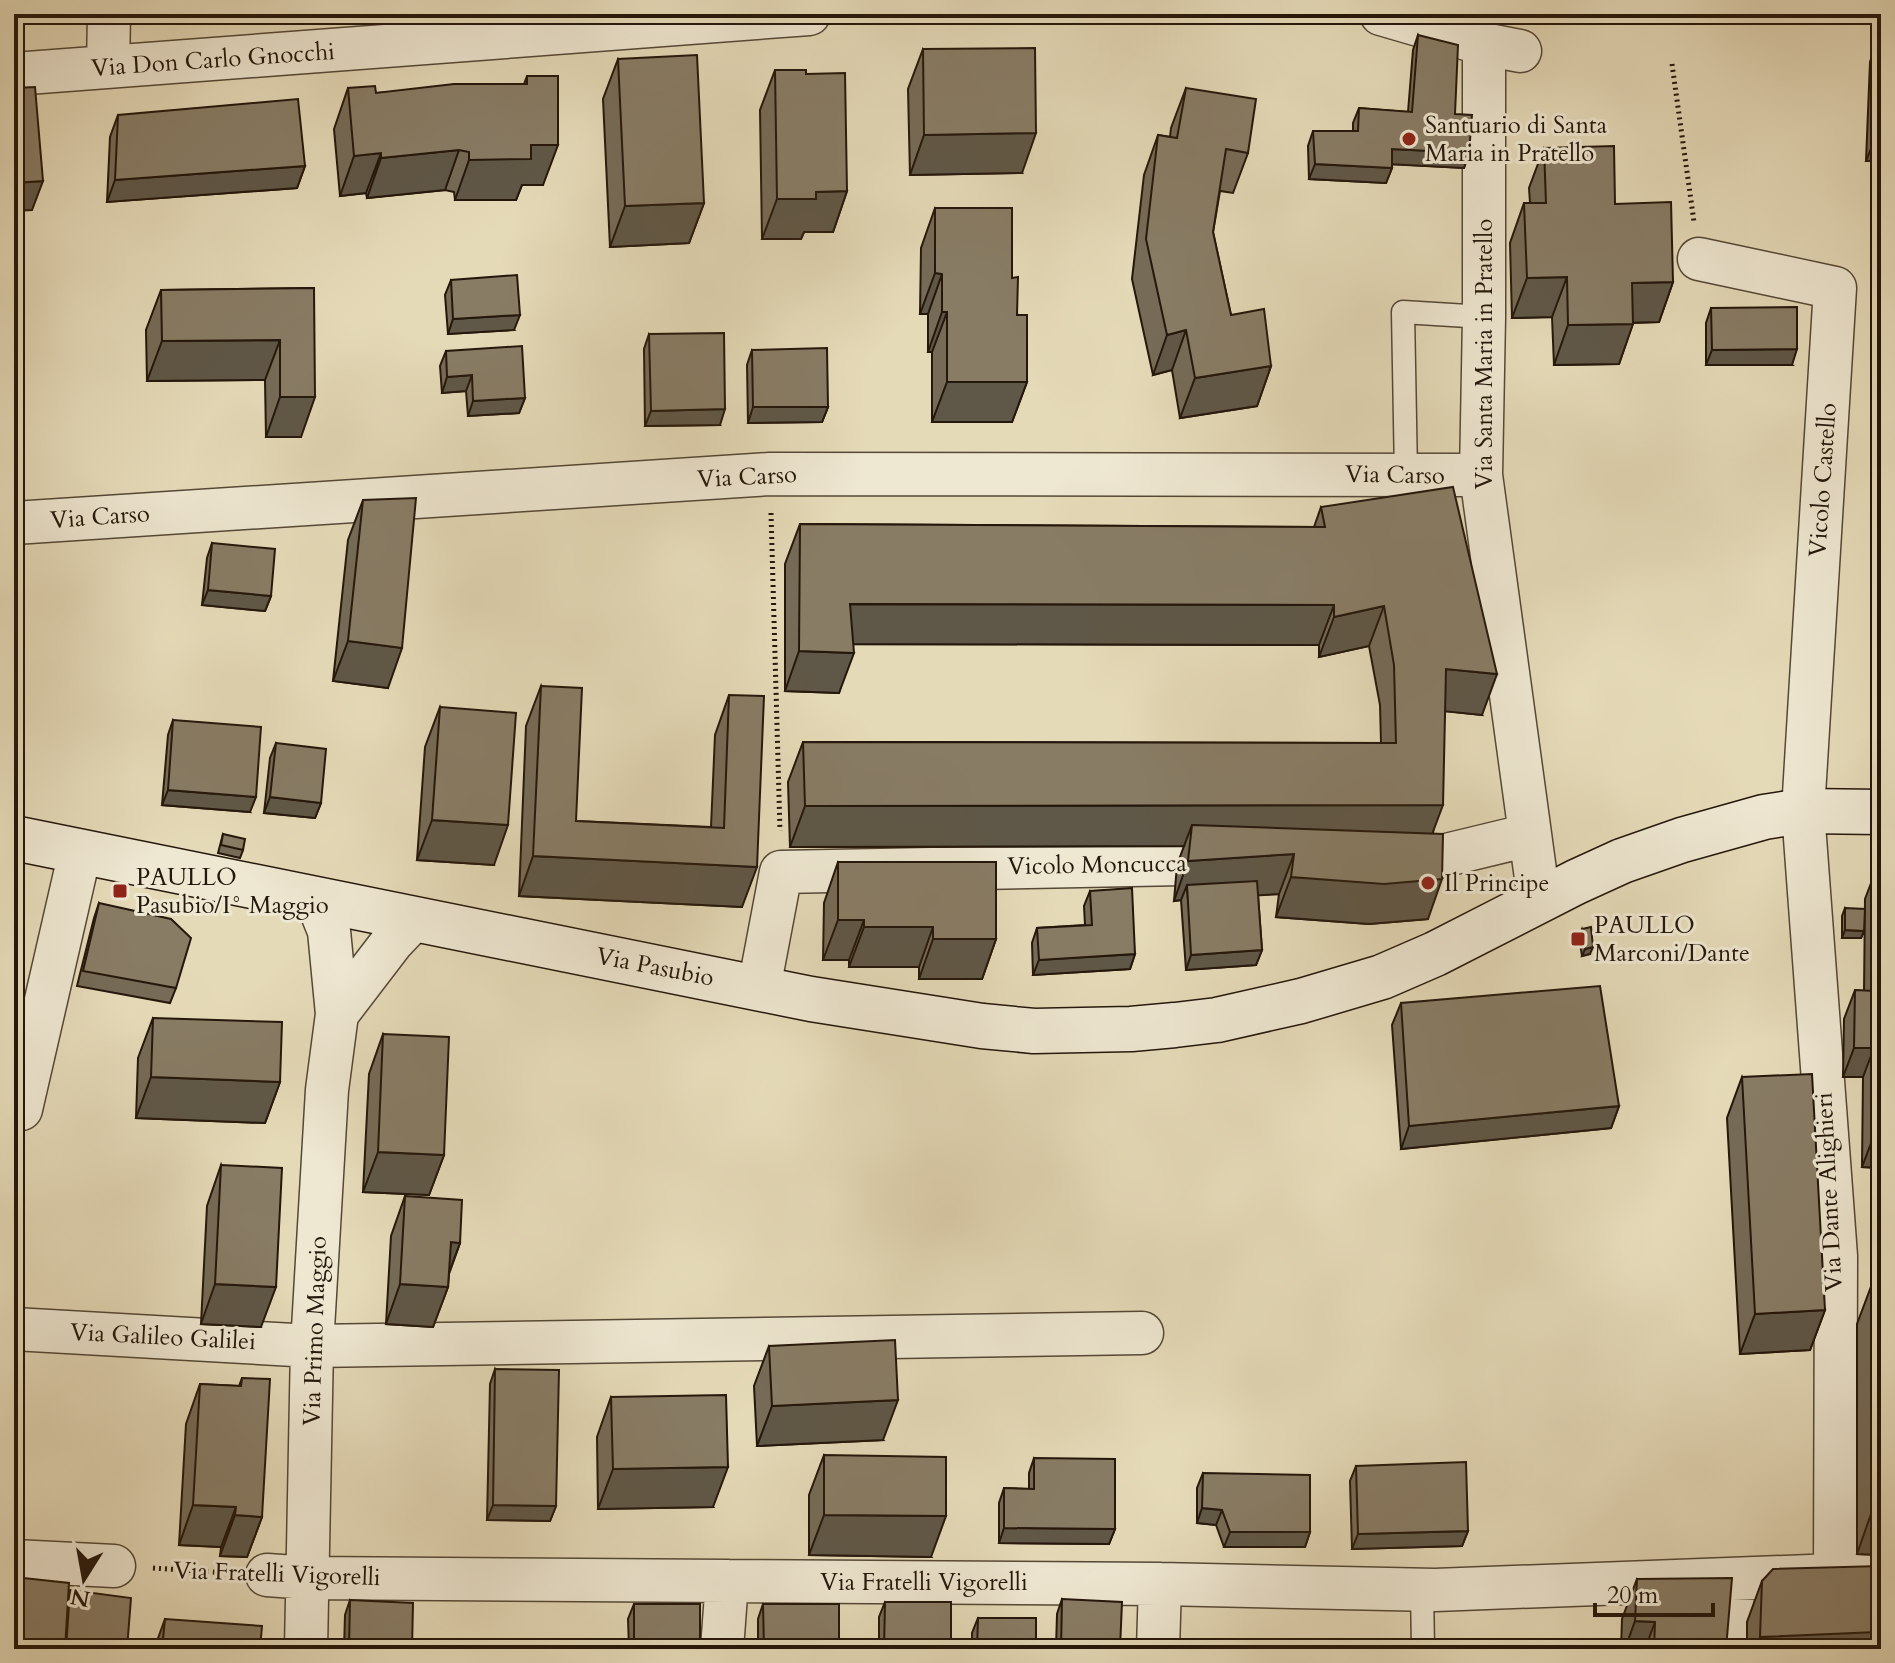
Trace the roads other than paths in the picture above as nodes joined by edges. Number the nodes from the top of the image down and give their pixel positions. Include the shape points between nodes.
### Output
1 (109, 14) edge
2 (809, 14) edge
3 (1381, 14) edge
4 (413, 30) edge
5 (108, 67) junction
6 (14, 74) edge
7 (1699, 259) road end
8 (1484, 317) junction
9 (1406, 475) junction
10 (1481, 475) junction
11 (14, 523) edge
12 (1803, 811) junction
13 (1881, 812) edge
14 (1529, 835) junction
15 (16, 847) edge
16 (80, 852) junction
17 (1354, 860) edge
18 (1275, 862) edge
19 (1539, 900) junction
20 (317, 901) junction
21 (413, 920) junction
22 (759, 988) junction
23 (337, 1014) junction
24 (14, 1110) edge
25 (14, 1329) edge
26 (1142, 1333) dead end
27 (312, 1346) junction
28 (14, 1561) edge
29 (114, 1566) road end
30 (1835, 1573) junction
31 (1881, 1574) edge
32 (267, 1575) road end
33 (309, 1578) junction
34 (1734, 1579) junction
35 (727, 1581) junction
36 (1160, 1584) junction
37 (1422, 1589) junction
38 (306, 1649) edge
39 (722, 1649) edge
40 (1158, 1649) edge
41 (1423, 1649) edge
42 (1729, 1649) edge

1 - 5 street
2 - 4 street, Via Don Carlo Gnocchi
3 - 8 street, Via Santa Maria in Pratello via 1502,48
4 - 5 street, Via Don Carlo Gnocchi
5 - 6 street, Via Don Carlo Gnocchi
7 - 12 street, Vicolo Castello via 1835,288
8 - 9 lane via 1403,312
8 - 10 street, Via Santa Maria in Pratello
9 - 10 street, Via Carso
9 - 11 street, Via Carso via 770,474
10 - 14 street, Via Santa Maria in Pratello
12 - 13 street, Via Pasubio
12 - 19 street, Via Pasubio via 1682,840
12 - 30 street, Via Dante Alighieri via 1836,1256
14 - 17 street via 1434,858
14 - 19 street, Via Santa Maria in Pratello
15 - 16 street, Via Pasubio
16 - 20 street, Via Pasubio
16 - 24 street via 21,1109
18 - 22 street, Vicolo Moncucca via 781,872
19 - 22 street, Via Pasubio via 1382,977 1301,1001 1175,1025 1034,1031
20 - 21 street, Via Pasubio
20 - 23 street, Via Primo Maggio via 329,931
21 - 22 street, Via Pasubio
21 - 23 street, Via Primo Maggio
23 - 27 street, Via Primo Maggio via 327,1090
25 - 27 street, Via Galileo Galilei
26 - 27 street, Via Galileo Galilei
27 - 33 street, Via Primo Maggio
28 - 29 street
30 - 31 street, Via Fratelli Vigorelli
30 - 34 street, Via Fratelli Vigorelli
32 - 33 street, Via Fratelli Vigorelli
33 - 35 street, Via Fratelli Vigorelli
33 - 38 street, Via Primo Maggio
34 - 37 street, Via Fratelli Vigorelli
34 - 42 street
35 - 36 street, Via Fratelli Vigorelli
35 - 39 street
36 - 37 street, Via Fratelli Vigorelli
36 - 40 street
37 - 41 lane

